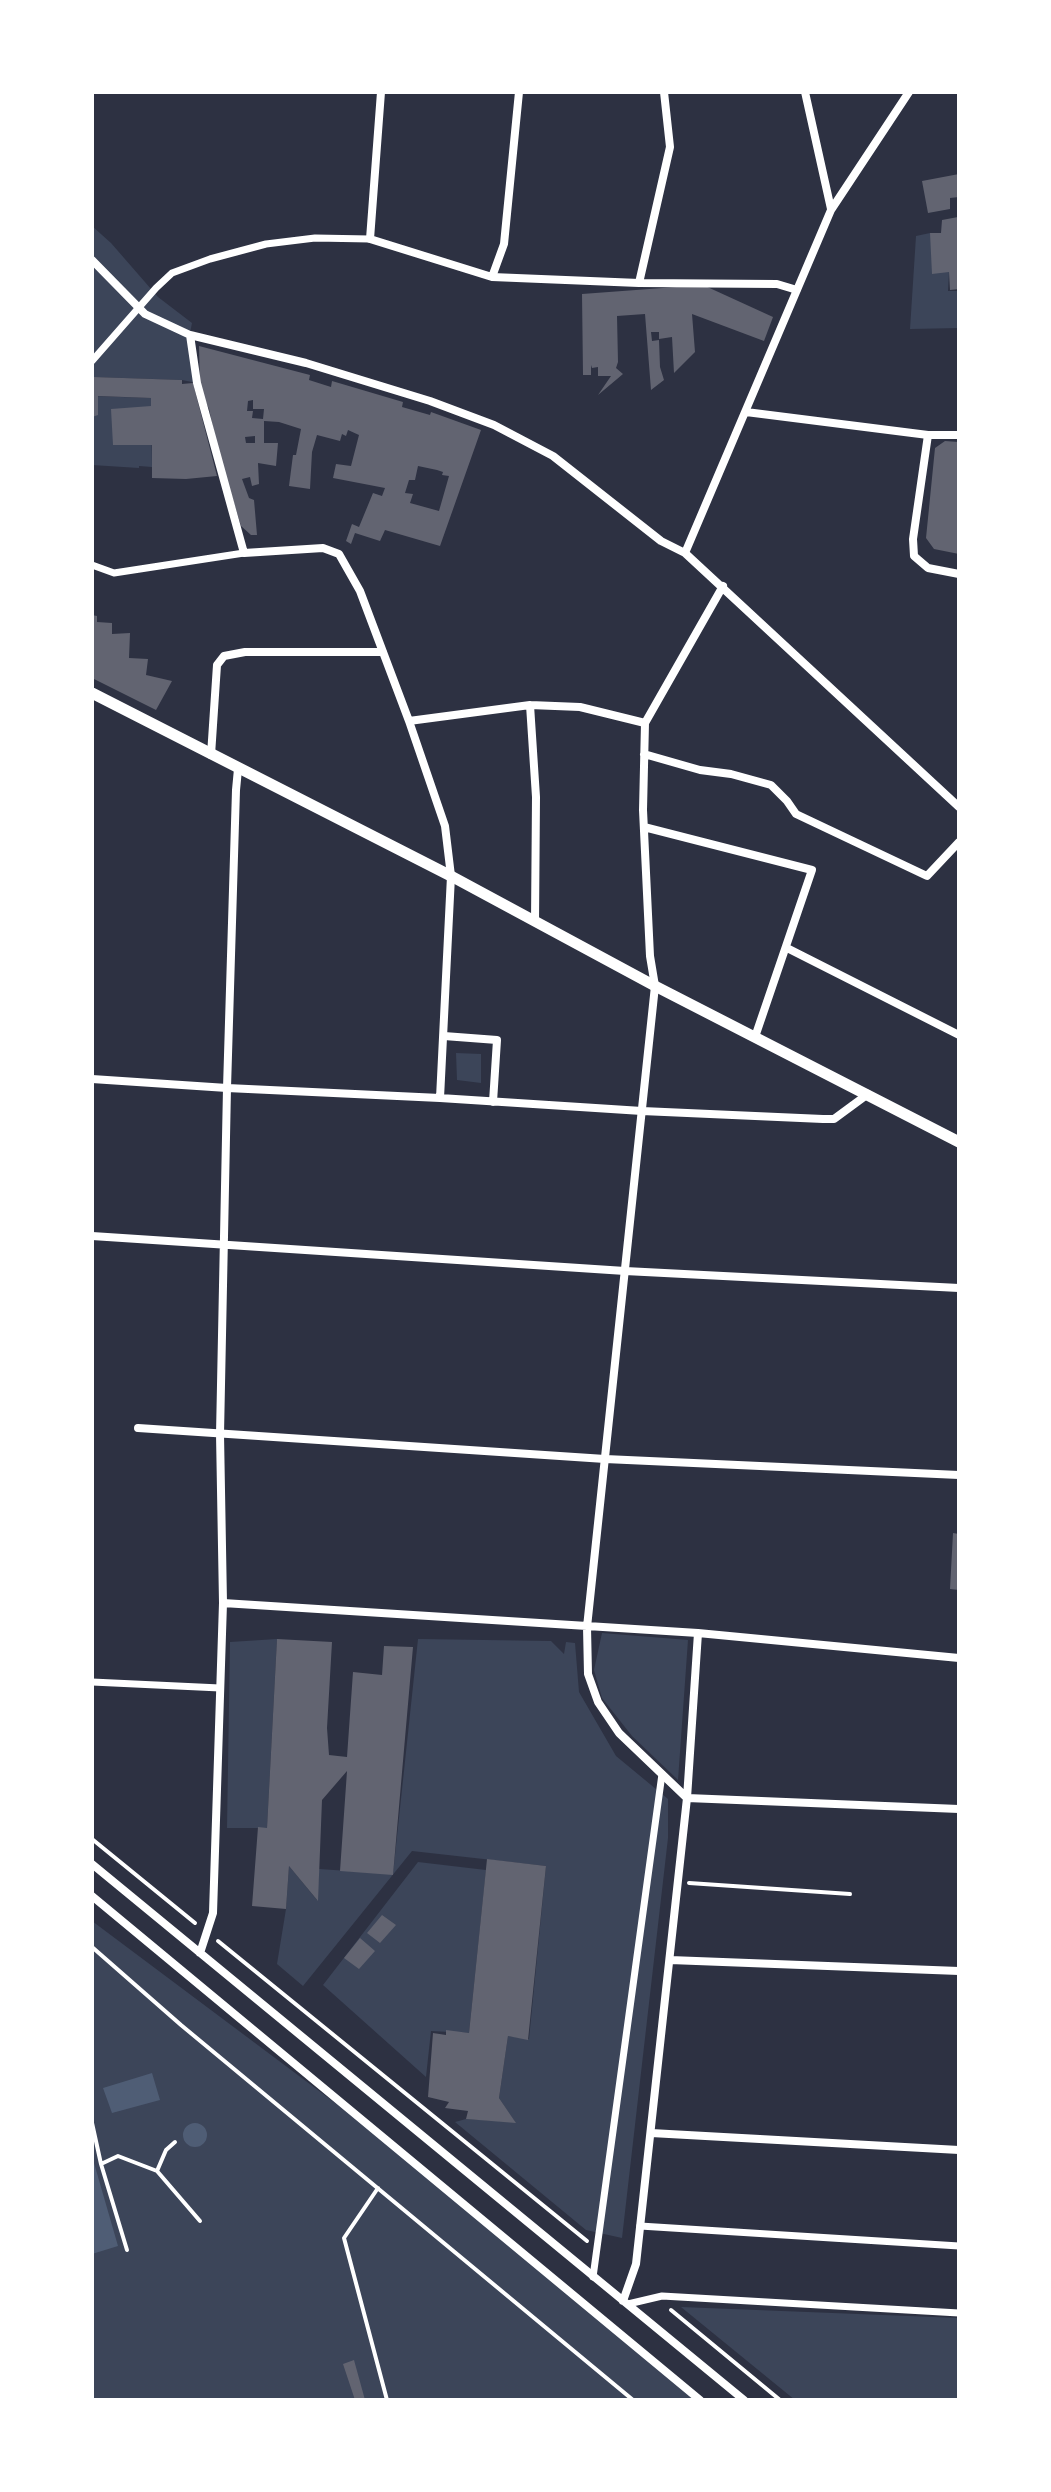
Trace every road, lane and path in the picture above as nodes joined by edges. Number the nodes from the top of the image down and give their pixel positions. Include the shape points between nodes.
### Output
1 (381, 92) edge
2 (519, 92) edge
3 (664, 92) edge
4 (805, 92) edge
5 (909, 92) edge
6 (831, 210) junction
7 (370, 239) junction
8 (92, 260) edge
9 (492, 277) junction
10 (639, 283) junction
11 (797, 290) junction
12 (138, 309) junction
13 (190, 335) junction
14 (92, 361) edge
15 (746, 412) junction
16 (928, 435) junction
17 (959, 435) edge
18 (244, 553) junction
19 (685, 553) junction
20 (92, 565) edge
21 (959, 574) edge
22 (723, 586) junction
23 (383, 652) junction
24 (92, 693) edge
25 (530, 705) junction
26 (409, 721) junction
27 (645, 723) junction
28 (644, 754) junction
29 (211, 755) junction
30 (238, 769) junction
31 (959, 807) edge
32 (644, 827) junction
33 (959, 842) edge
34 (451, 876) junction
35 (535, 922) junction
36 (787, 948) junction
37 (655, 986) junction
38 (959, 1035) edge
39 (444, 1036) junction
40 (755, 1037) junction
41 (92, 1079) edge
42 (227, 1088) junction
43 (868, 1094) junction
44 (440, 1098) junction
45 (493, 1102) junction
46 (642, 1111) junction
47 (959, 1142) edge
48 (92, 1236) edge
49 (225, 1245) junction
50 (625, 1271) junction
51 (959, 1288) edge
52 (138, 1428) dead end
53 (220, 1434) junction
54 (605, 1459) junction
55 (959, 1475) edge
56 (223, 1603) junction
57 (587, 1627) junction
58 (698, 1633) junction
59 (959, 1658) edge
60 (92, 1682) edge
61 (220, 1688) junction
62 (662, 1774) junction
63 (687, 1798) junction
64 (959, 1809) edge
65 (92, 1839) edge
66 (92, 1864) edge
67 (678, 1882) junction
68 (850, 1894) dead end
69 (92, 1896) edge
70 (207, 1932) junction
71 (92, 1947) edge
72 (200, 1953) junction
73 (670, 1960) junction
74 (959, 1971) edge
75 (92, 2123) edge
76 (651, 2133) junction
77 (175, 2142) dead end
78 (959, 2150) edge
79 (101, 2164) junction
80 (157, 2171) junction
81 (378, 2188) junction
82 (200, 2221) dead end
83 (640, 2226) junction
84 (959, 2246) edge
85 (597, 2249) junction
86 (127, 2250) dead end
87 (593, 2277) junction
88 (656, 2297) junction
89 (625, 2302) junction
90 (959, 2313) edge
91 (387, 2400) edge
92 (633, 2400) edge
93 (700, 2400) edge
94 (744, 2400) edge
95 (780, 2400) edge

1 - 7 street
2 - 9 street via 504,244
3 - 10 street via 670,147
4 - 6 street
5 - 6 street
6 - 11 street
7 - 9 street
7 - 12 street via 266,244 210,259 172,273
8 - 12 street
9 - 10 street
10 - 11 street via 777,284
11 - 15 street
12 - 13 street
12 - 14 street
13 - 18 street via 197,383
13 - 19 street via 306,363 494,425 553,456 661,541
15 - 16 street
15 - 19 street
16 - 17 street
16 - 21 street via 914,556 928,568
18 - 20 street via 114,573
18 - 23 street via 323,548 339,554 360,591
19 - 22 street
22 - 27 street
22 - 31 street
23 - 26 street
23 - 29 street via 224,656 217,665
24 - 29 street
25 - 26 street
25 - 27 street via 580,707
25 - 35 street
26 - 34 street via 445,826
27 - 28 street
28 - 32 street
28 - 33 street via 771,785 796,814 927,876
29 - 30 street
30 - 34 street
30 - 42 street
32 - 36 street via 812,870
32 - 37 street
34 - 35 street
34 - 39 street
35 - 37 street
36 - 38 street
36 - 40 street
37 - 40 street
37 - 46 street
39 - 44 street
39 - 45 street via 497,1040
40 - 43 street
41 - 42 street
42 - 44 street
42 - 49 street
43 - 46 street via 834,1119
43 - 47 street
44 - 45 street
45 - 46 street
46 - 50 street
48 - 49 street
49 - 50 street
49 - 53 street
50 - 51 street
50 - 54 street
52 - 53 street
53 - 54 street
53 - 56 street
54 - 55 street
54 - 57 street
56 - 57 street
56 - 61 street
57 - 58 street
57 - 62 street via 588,1674 598,1702 619,1733
58 - 59 street
58 - 63 street
60 - 61 street
61 - 70 street via 213,1913
62 - 63 street
62 - 85 street
63 - 64 street
63 - 67 street
65 - 70 path
66 - 72 street
67 - 68 path
67 - 73 street
69 - 93 street
70 - 72 street
70 - 85 path
71 - 81 path
72 - 87 street
73 - 74 street
73 - 76 street
75 - 79 path
76 - 78 street
76 - 83 street
77 - 80 path
79 - 80 path via 118,2156
79 - 86 path
80 - 82 path
81 - 91 path via 344,2238
81 - 92 path
83 - 84 street
83 - 89 street
85 - 87 street
87 - 89 street
88 - 89 street
88 - 90 street
88 - 95 path
89 - 94 street

